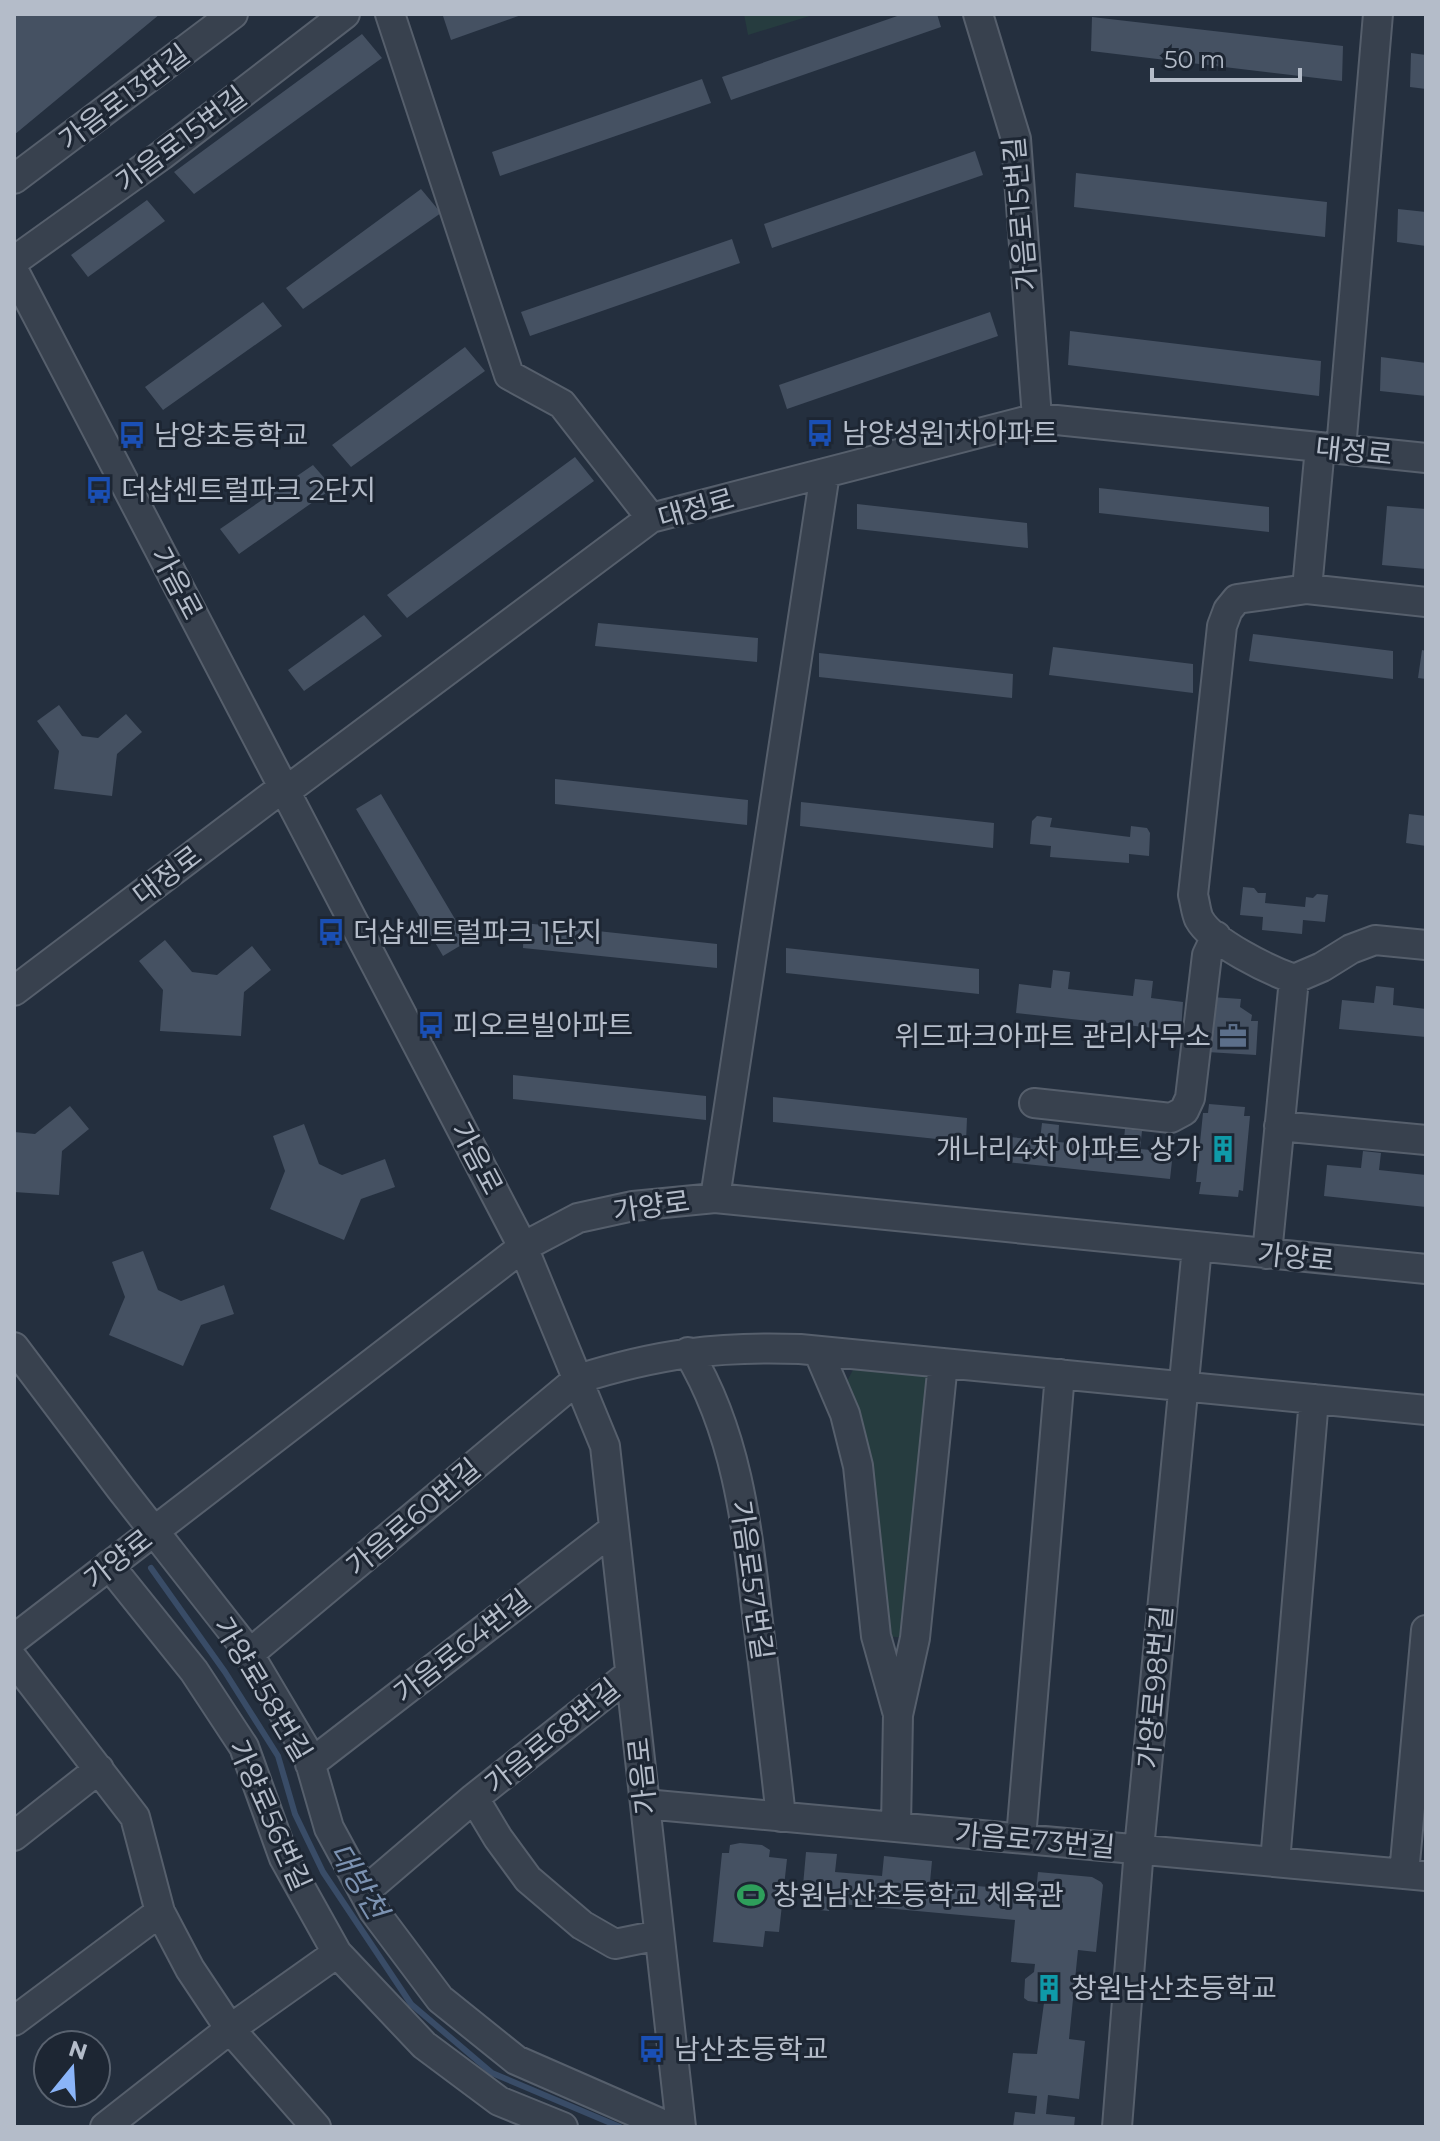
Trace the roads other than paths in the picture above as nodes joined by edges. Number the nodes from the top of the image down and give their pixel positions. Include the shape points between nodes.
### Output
1 (233, 14) edge
2 (345, 14) edge
3 (390, 14) edge
4 (978, 14) edge
5 (1378, 14) edge
6 (14, 179) edge
7 (14, 261) edge
8 (14, 271) edge
9 (1037, 418) junction
10 (1330, 448) junction
11 (1426, 458) edge
12 (825, 473) junction
13 (651, 518) junction
14 (1307, 589) junction
15 (1426, 602) edge
16 (286, 791) junction
17 (1216, 936) junction
18 (1426, 945) edge
19 (1294, 979) junction
20 (14, 991) edge
21 (1034, 1103) dead end
22 (1279, 1126) junction
23 (1426, 1140) edge
24 (715, 1198) junction
25 (523, 1247) junction
26 (1197, 1247) junction
27 (1267, 1254) junction
28 (1426, 1269) edge
29 (14, 1347) edge
30 (818, 1351) junction
31 (688, 1352) junction
32 (943, 1363) junction
33 (1060, 1374) junction
34 (578, 1379) junction
35 (1183, 1386) junction
36 (1314, 1399) junction
37 (1426, 1410) edge
38 (614, 1529) junction
39 (154, 1531) junction
40 (109, 1565) junction
41 (1426, 1630) edge
42 (14, 1639) edge
43 (249, 1654) junction
44 (14, 1660) edge
45 (630, 1674) junction
46 (898, 1715) junction
47 (310, 1764) junction
48 (99, 1769) junction
49 (474, 1798) junction
50 (645, 1804) junction
51 (781, 1817) junction
52 (896, 1827) junction
53 (14, 1836) edge
54 (1021, 1838) junction
55 (1139, 1849) junction
56 (1275, 1862) junction
57 (1415, 1875) edge
58 (364, 1892) junction
59 (160, 1912) junction
60 (659, 1935) junction
61 (337, 1953) junction
62 (14, 2021) edge
63 (230, 2029) junction
64 (118, 2123) edge
65 (316, 2127) edge
66 (563, 2127) edge
67 (669, 2127) edge
68 (681, 2127) edge
69 (1117, 2127) edge

1 - 6 street, 가음로13번길
2 - 7 street, 가음로15번길
3 - 13 street via 509,375 562,404
4 - 9 street, 가음로15번길 via 1016,139
5 - 10 street
8 - 16 street, 가음로
9 - 10 street, 대정로
9 - 12 street, 대정로
10 - 11 street, 대정로
10 - 14 street
12 - 13 street, 대정로
12 - 24 street
13 - 16 street, 대정로
14 - 15 street
14 - 17 street via 1237,599 1222,626 1193,895 1200,920
16 - 20 street, 대정로 via 277,792
16 - 25 street, 가음로
17 - 19 street via 1261,967
17 - 21 street via 1207,955 1190,1098 1184,1111 1171,1118
18 - 19 street via 1375,940
19 - 22 street
22 - 23 street
22 - 27 street
24 - 25 street, 가양로 via 578,1218
24 - 26 street, 가양로
25 - 34 street, 가음로
25 - 39 street, 가양로
26 - 27 street, 가양로
26 - 35 street, 가양로98번길
27 - 28 street, 가양로
29 - 39 street, 가양로58번길
30 - 31 street via 742,1347
30 - 32 street
30 - 46 street via 845,1414 858,1466 876,1636
31 - 34 street
31 - 51 street, 가음로57번길 via 727,1435 745,1510
32 - 33 street
32 - 46 street via 915,1638
33 - 35 street
33 - 54 street
34 - 38 street, 가음로 via 605,1446
34 - 43 street, 가음로60번길
35 - 36 street
35 - 55 street, 가양로98번길
36 - 37 street
36 - 56 street
38 - 45 street, 가음로
38 - 47 street, 가음로64번길
39 - 40 street, 가양로
39 - 43 street, 가양로58번길
40 - 42 street, 가양로
40 - 61 street, 가양로56번길 via 194,1671 244,1747 284,1858
41 - 57 street
43 - 47 street, 가양로58번길
44 - 48 street
45 - 49 street, 가음로68번길
45 - 50 street, 가음로
46 - 52 street
47 - 58 street, 가양로58번길 via 329,1828
48 - 53 street
48 - 59 street via 135,1817
49 - 58 street, 가음로68번길
49 - 60 street, 가음로68번길 via 528,1879 582,1925 615,1944
50 - 51 street, 가음로73번길
50 - 60 street, 가음로
51 - 52 street, 가음로73번길
52 - 54 street, 가음로73번길
54 - 55 street, 가음로73번길
55 - 56 street, 가음로73번길
55 - 69 street, 가양로98번길
56 - 57 street, 가음로73번길
58 - 67 street, 가양로58번길 via 440,1999 516,2060
59 - 62 street
59 - 63 street
60 - 68 street, 가음로
61 - 63 street
61 - 66 street, 가양로56번길 via 424,2045 499,2101
63 - 64 street
63 - 65 street

